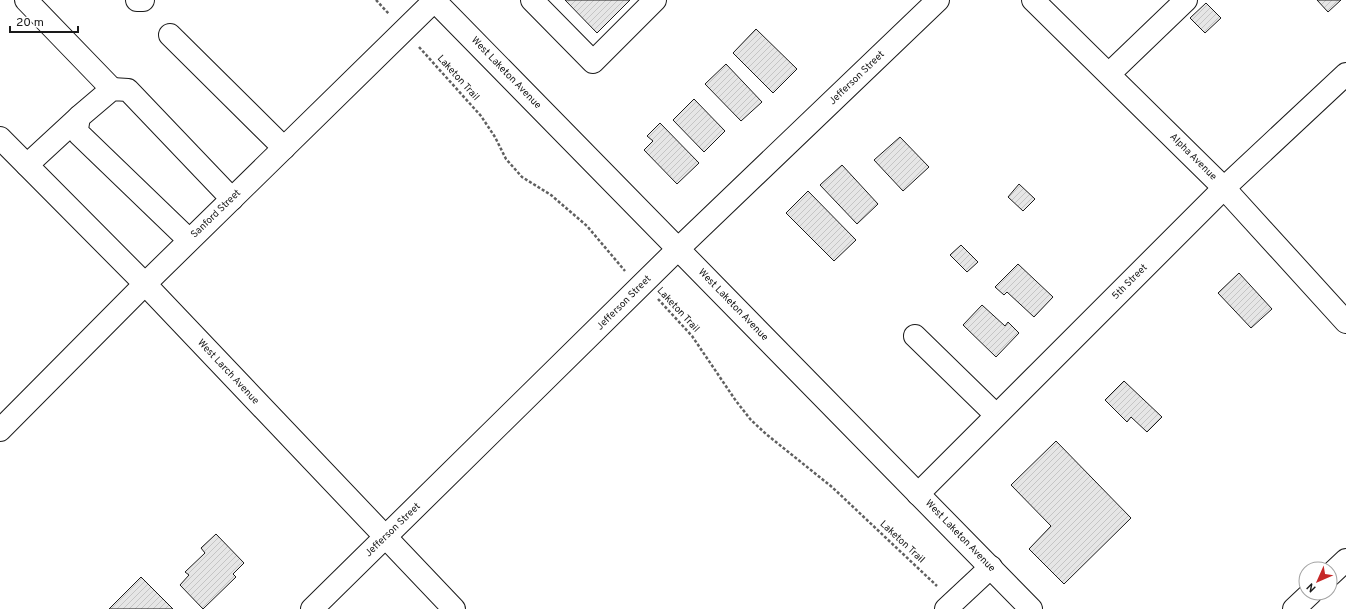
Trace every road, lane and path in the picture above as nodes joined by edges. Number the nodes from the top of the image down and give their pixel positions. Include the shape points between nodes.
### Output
1 (26, 0) edge
2 (137, 0) edge
3 (143, 0) edge
4 (376, 0) edge
5 (435, 0) edge
6 (532, 0) edge
7 (654, 0) edge
8 (938, 0) edge
9 (1033, 0) edge
10 (1186, 0) edge
11 (404, 30) junction
12 (170, 35) dead end
13 (1109, 74) junction
14 (1346, 74) edge
15 (112, 89) junction
16 (79, 117) junction
17 (0, 138) edge
18 (284, 148) junction
19 (27, 166) junction
20 (1224, 188) junction
21 (232, 199) junction
22 (189, 240) junction
23 (678, 250) junction
24 (145, 284) junction
25 (643, 285) junction
26 (1346, 322) edge
27 (915, 336) dead end
28 (996, 415) junction
29 (0, 430) edge
30 (918, 494) junction
31 (385, 538) junction
32 (1346, 560) edge
33 (990, 567) junction
34 (1338, 568) edge
35 (1302, 601) edge
36 (950, 606) edge
37 (312, 609) edge
38 (454, 609) edge
39 (1032, 609) edge
40 (1294, 609) edge

1 - 15 street
2 - 3 street
4 - 11 path, Laketon Trail
5 - 11 street, Sanford Street
5 - 23 street, West Laketon Avenue
6 - 7 street via 592,62
8 - 23 street, Jefferson Street
9 - 13 street, Alpha Avenue
10 - 13 street
11 - 18 street, Sanford Street
11 - 25 path, Laketon Trail via 481,116 495,136 506,159 522,177 551,195 587,226 621,267
12 - 18 street
13 - 20 street, Alpha Avenue
14 - 20 street, 5th Street
15 - 16 street
15 - 21 street via 128,90
16 - 19 street
16 - 22 street via 79,134
17 - 19 street, West Larch Avenue
18 - 21 street, Sanford Street
19 - 24 street, West Larch Avenue
20 - 26 street, Alpha Avenue
20 - 28 street, 5th Street
21 - 22 street, Sanford Street
22 - 24 street, Sanford Street
23 - 25 street, Jefferson Street
23 - 30 street, West Laketon Avenue
24 - 29 street, Sanford Street
24 - 31 street, West Larch Avenue
25 - 31 street, Jefferson Street
25 - 36 path, Laketon Trail via 692,336 751,420 832,487
27 - 28 street
28 - 30 street, 5th Street
30 - 33 street, West Laketon Avenue
31 - 37 street, Jefferson Street
31 - 38 street, West Larch Avenue
32 - 34 street
33 - 36 street
33 - 39 street, West Laketon Avenue
35 - 40 street

